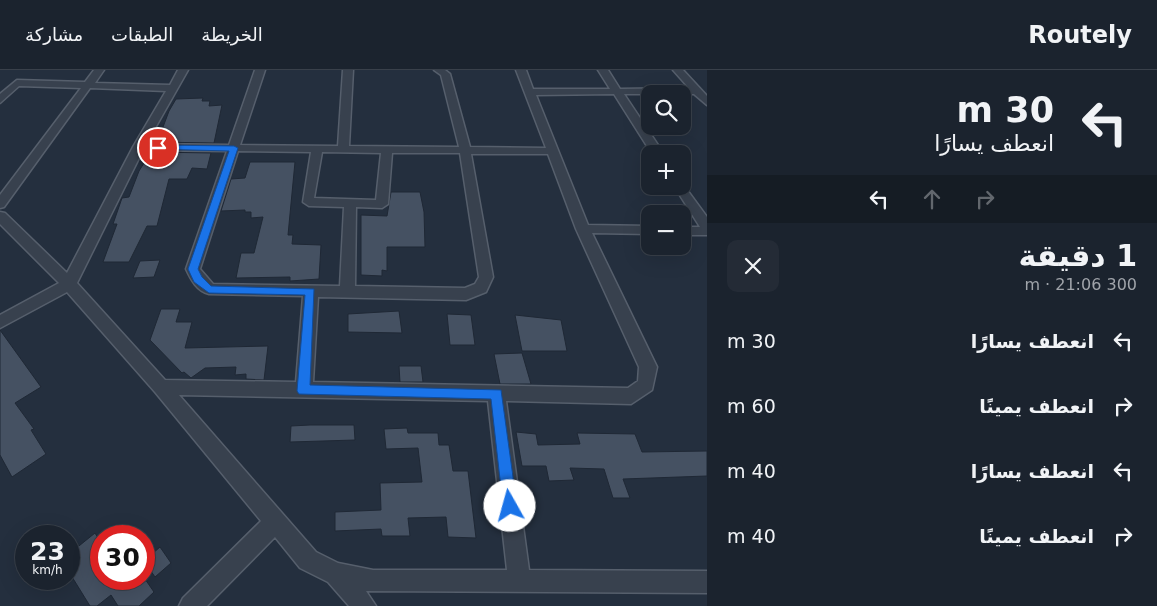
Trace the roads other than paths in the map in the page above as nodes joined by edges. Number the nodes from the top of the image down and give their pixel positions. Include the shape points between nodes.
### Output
1 (30, 70) edge
2 (99, 70) edge
3 (183, 70) edge
4 (260, 70) edge
5 (348, 70) edge
6 (439, 70) edge
7 (520, 70) edge
8 (603, 70) edge
9 (678, 70) edge
10 (17, 83) junction
11 (86, 86) junction
12 (173, 88) junction
13 (697, 91) junction
14 (530, 92) junction
15 (618, 92) junction
16 (0, 100) edge
17 (707, 102) edge
18 (652, 145) edge
19 (139, 148) junction
20 (234, 148) junction
21 (318, 149) junction
22 (344, 149) junction
23 (388, 150) junction
24 (465, 150) junction
25 (553, 151) junction
26 (686, 195) edge
27 (0, 204) edge
28 (350, 205) junction
29 (0, 216) edge
30 (707, 227) edge
31 (583, 229) junction
32 (641, 230) edge
33 (691, 231) edge
34 (707, 231) edge
35 (68, 284) junction
36 (311, 291) junction
37 (347, 292) junction
38 (0, 322) edge
39 (161, 387) junction
40 (304, 391) junction
41 (496, 394) junction
42 (274, 523) junction
43 (336, 574) junction
44 (519, 580) junction
45 (707, 582) edge
46 (191, 606) edge
47 (364, 606) edge

1 - 10 street
2 - 11 street
3 - 12 street
4 - 20 street
5 - 22 street
6 - 24 street via 445,74
7 - 14 street
8 - 15 street
9 - 13 street
10 - 11 street
10 - 16 street
11 - 12 street
11 - 27 street
12 - 19 street
13 - 15 street
13 - 17 street
14 - 15 street
14 - 25 street
15 - 18 street
19 - 20 street
19 - 35 street
20 - 21 street
20 - 36 street via 193,269 198,279 209,290
21 - 22 street
21 - 28 street via 308,199 310,202
22 - 23 street
23 - 24 street
23 - 28 street via 382,204
24 - 25 street
24 - 37 street via 486,277 482,288 466,294
25 - 31 street
26 - 30 street
28 - 37 street
29 - 35 street
31 - 32 street
31 - 41 street via 648,367 646,385 631,396
33 - 34 street
35 - 38 street
35 - 39 street
36 - 37 street
36 - 40 street
39 - 40 street
39 - 42 street
40 - 41 street
41 - 44 street
42 - 43 street via 308,560
42 - 46 street
43 - 44 street via 373,580
43 - 47 street
44 - 45 street

